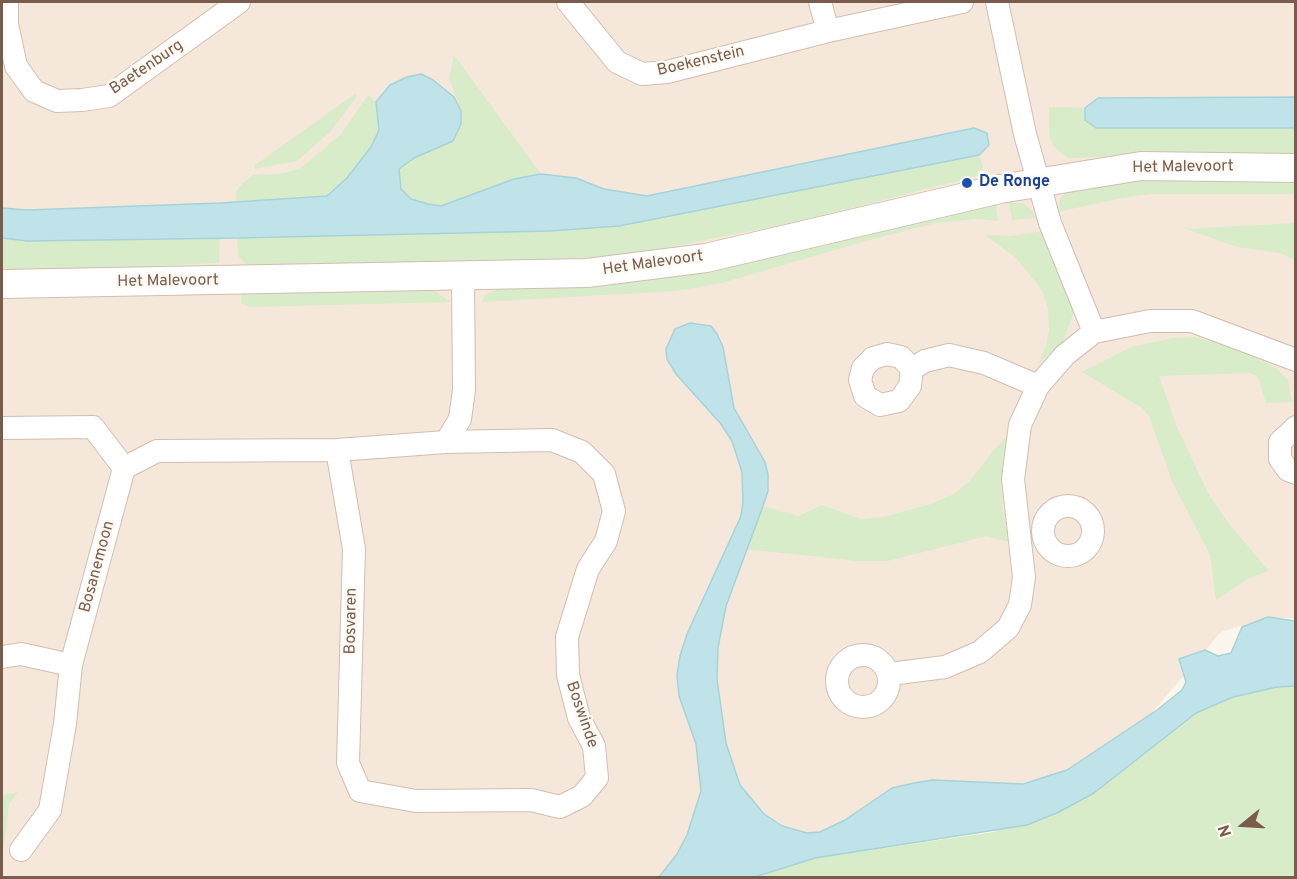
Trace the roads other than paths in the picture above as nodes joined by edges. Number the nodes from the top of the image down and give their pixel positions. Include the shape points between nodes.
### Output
1 (7, 2) edge
2 (239, 2) edge
3 (568, 2) edge
4 (820, 2) edge
5 (962, 2) edge
6 (997, 2) edge
7 (828, 31) junction
8 (1296, 168) edge
9 (1040, 181) junction
10 (463, 277) junction
11 (2, 284) edge
12 (1094, 332) junction
13 (1296, 360) edge
14 (912, 369) dead end
15 (1038, 386) junction
16 (1296, 426) edge
17 (2, 428) edge
18 (446, 442) junction
19 (337, 450) junction
20 (124, 468) junction
21 (1296, 473) edge
22 (1019, 530) junction
23 (1042, 530) dead end
24 (2, 657) edge
25 (71, 665) junction
26 (890, 674) dead end
27 (360, 791) joint
28 (21, 850) dead end

1 - 2 street, Baetenburg via 16,66 34,91 65,101 109,96
3 - 7 street, Boekenstein via 616,63 642,74 667,72
4 - 7 street
5 - 7 street, Boekenstein
6 - 9 street via 1025,134
8 - 9 street, Het Malevoort via 1146,166
9 - 10 street, Het Malevoort via 662,265 587,273
9 - 12 street via 1050,223
10 - 11 street, Het Malevoort
10 - 18 street via 464,390 460,419
12 - 13 street via 1150,321 1192,321
12 - 15 street via 1065,355
14 - 15 street via 949,355 984,363
15 - 22 street via 1020,425 1013,479
16 - 21 street via 1280,442 1280,459 1287,470
17 - 20 street via 93,428
18 - 19 street, Boswinde
18 - 27 street, Boswinde via 552,440 582,452 604,474 614,511 606,541 588,569 567,638 568,675 579,718 594,746 597,778 582,796 560,807 531,800 416,801
19 - 20 street, Boswinde via 157,452
19 - 27 street, Bosvaren via 354,549 348,763
20 - 25 street, Bosanemoon
22 - 23 street
22 - 26 street via 1024,578 1020,605 1008,628 980,652 945,668
24 - 25 street via 21,654
25 - 28 street, Bosanemoon via 50,810

